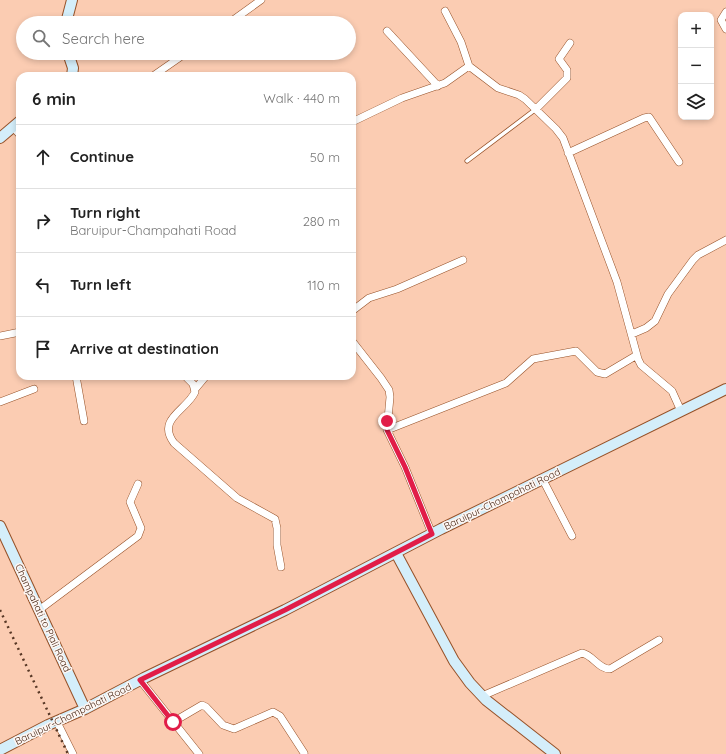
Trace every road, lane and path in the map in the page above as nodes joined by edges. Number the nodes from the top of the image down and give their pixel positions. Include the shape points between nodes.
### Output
1 (72, 0) edge
2 (261, 0) edge
3 (445, 11) dead end
4 (726, 12) edge
5 (68, 16) edge
6 (239, 16) edge
7 (726, 29) edge
8 (388, 31) dead end
9 (570, 43) dead end
10 (70, 60) edge
11 (176, 60) edge
12 (469, 66) junction
13 (72, 72) edge
14 (159, 72) edge
15 (438, 86) junction
16 (536, 109) junction
17 (356, 120) edge
18 (16, 129) edge
19 (0, 138) edge
20 (568, 154) junction
21 (466, 161) dead end
22 (679, 162) dead end
23 (726, 240) edge
24 (463, 260) dead end
25 (356, 308) edge
26 (16, 333) edge
27 (632, 334) junction
28 (0, 336) edge
29 (356, 346) edge
30 (637, 355) junction
31 (77, 380) edge
32 (189, 380) edge
33 (203, 380) edge
34 (196, 388) junction
35 (34, 389) dead end
36 (726, 389) edge
37 (0, 402) edge
38 (681, 411) junction
39 (84, 421) dead end
40 (387, 430) junction
41 (543, 480) junction
42 (138, 484) dead end
43 (0, 526) edge
44 (432, 534) junction
45 (572, 536) dead end
46 (396, 553) junction
47 (281, 567) dead end
48 (39, 610) junction
49 (659, 640) dead end
50 (140, 680) junction
51 (482, 696) junction
52 (86, 709) junction
53 (57, 722) junction
54 (173, 722) junction
55 (0, 750) edge
56 (304, 753) edge
57 (73, 754) edge
58 (199, 754) edge
59 (555, 754) edge

1 - 5 main road
2 - 6 street
3 - 12 street via 461,42
4 - 7 street via 721,20
8 - 15 street
9 - 16 street via 559,59 567,70 567,78
10 - 13 main road
11 - 14 street
12 - 15 street
12 - 16 street via 498,88 519,94
15 - 17 street via 402,98
16 - 20 street via 563,138
16 - 21 lane
18 - 19 main road
20 - 22 street via 649,117
20 - 27 street via 617,282
23 - 27 street via 698,255 668,294 655,321
24 - 25 street via 397,289 369,298
26 - 28 street
27 - 30 street
29 - 40 street via 389,390
30 - 38 street via 641,364 672,391
30 - 40 street via 605,374 597,372 576,351 533,359 506,383
31 - 39 street
32 - 34 street
33 - 34 street
34 - 47 street via 194,396 171,420 170,437 237,498 275,519
35 - 37 street
36 - 38 main road, Baruipur-Champahati Road
38 - 41 main road, Baruipur-Champahati Road
40 - 44 street
41 - 44 main road, Baruipur-Champahati Road
41 - 45 street
42 - 48 street via 130,502 141,528 138,536
43 - 48 main road, Champahati to Piali Road
44 - 46 main road, Baruipur-Champahati Road
46 - 50 main road, Baruipur-Champahati Road
46 - 51 main road via 454,661
48 - 52 main road, Champahati to Piali Road
49 - 51 street via 610,669 601,667 587,654 582,653
50 - 52 main road, Baruipur-Champahati Road
50 - 54 street
51 - 59 main road
52 - 53 main road, Baruipur-Champahati Road
53 - 55 main road, Baruipur-Champahati Road
53 - 57 street
54 - 56 street via 202,705 206,706 223,725 234,729 273,712 280,716
54 - 58 street

